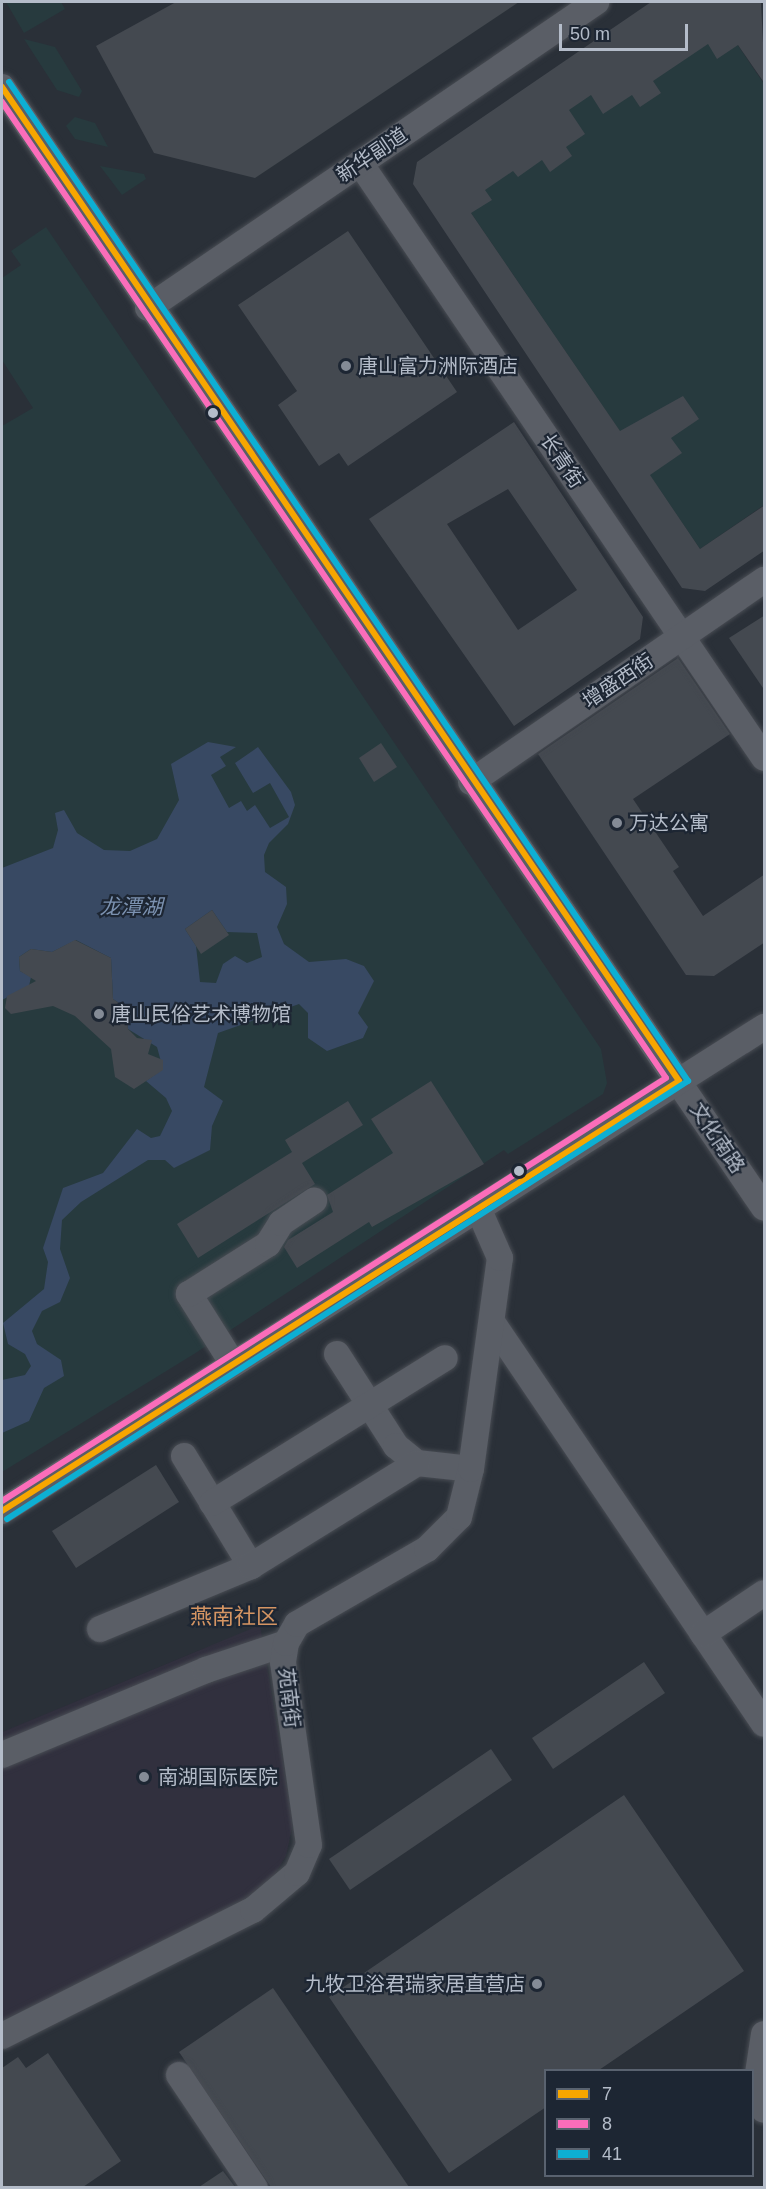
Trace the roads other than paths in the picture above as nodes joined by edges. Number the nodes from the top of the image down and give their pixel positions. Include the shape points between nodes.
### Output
1 (596, 2) edge
2 (2, 87) edge
3 (360, 164) junction
4 (148, 309) junction
5 (765, 570) edge
6 (765, 580) edge
7 (765, 590) edge
8 (682, 637) junction
9 (765, 758) edge
10 (471, 782) junction
11 (765, 1027) edge
12 (679, 1081) junction
13 (314, 1201) dead end
14 (478, 1208) junction
15 (765, 1208) edge
16 (492, 1322) junction
17 (337, 1354) dead end
18 (445, 1358) dead end
19 (233, 1364) junction
20 (370, 1405) junction
21 (184, 1456) dead end
22 (417, 1463) junction
23 (471, 1469) junction
24 (212, 1503) junction
25 (2, 1511) edge
26 (251, 1566) junction
27 (765, 1593) edge
28 (99, 1629) dead end
29 (703, 1634) junction
30 (286, 1643) junction
31 (765, 1723) edge
32 (2, 1755) edge
33 (765, 2034) edge
34 (2, 2036) edge
35 (179, 2075) dead end
36 (765, 2110) edge
37 (255, 2187) edge

1 - 3 street, 新华副道
2 - 4 street, 文化南路
3 - 4 street, 新华副道
3 - 8 street, 长青街
4 - 10 street, 文化南路
5 - 8 street via 686,624
6 - 8 street, 增盛西街
7 - 8 street via 699,635
8 - 9 street, 长青街
8 - 10 street, 增盛西街
10 - 12 street, 文化南路
11 - 12 street
12 - 14 street
12 - 15 street, 文化南路
13 - 19 street via 281,1223 268,1244 189,1294
14 - 16 street, 苑南街 via 500,1258
14 - 19 street
16 - 23 street, 苑南街
16 - 29 street
17 - 20 street
18 - 20 street
19 - 25 street
20 - 22 street via 396,1446
20 - 24 street
21 - 24 street
22 - 23 street
22 - 26 street
23 - 30 street, 苑南街 via 459,1517 446,1535 297,1624
24 - 26 street
26 - 28 street
27 - 29 street
29 - 31 street
30 - 32 street via 206,1670
30 - 34 street, 苑南街 via 283,1662 309,1845 297,1873 253,1910
33 - 36 street via 756,2086
35 - 37 street

